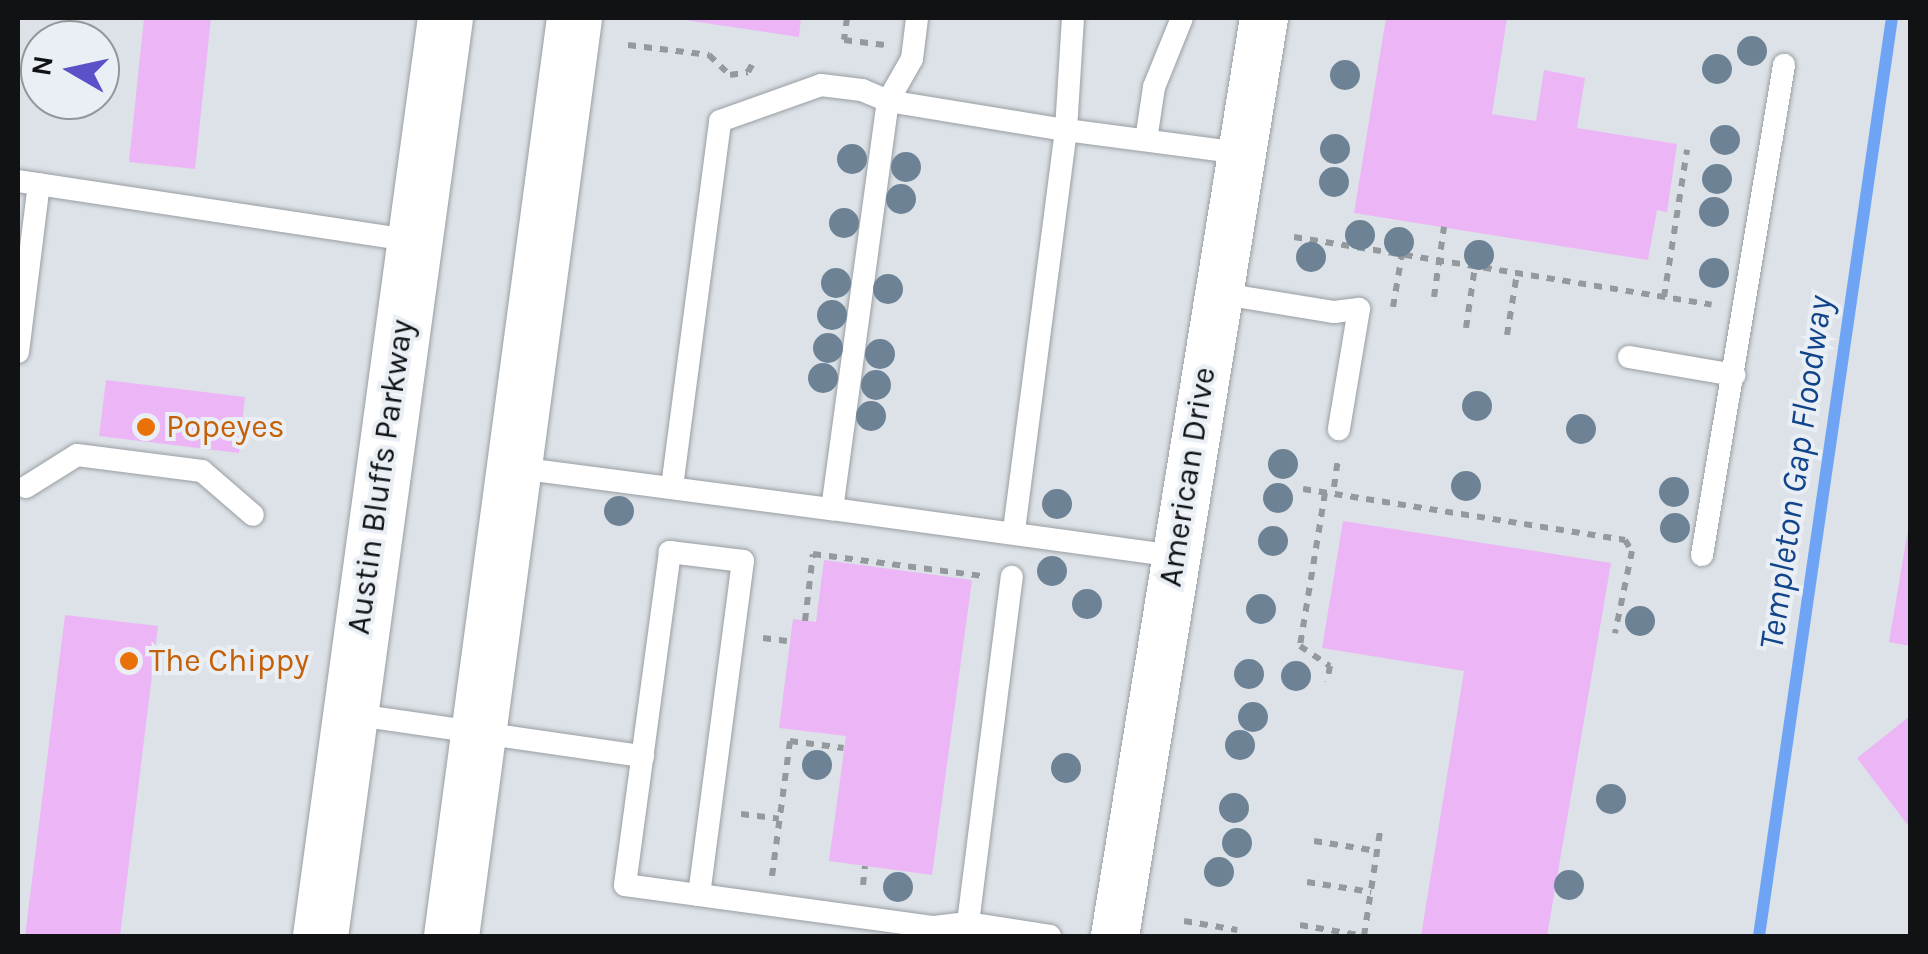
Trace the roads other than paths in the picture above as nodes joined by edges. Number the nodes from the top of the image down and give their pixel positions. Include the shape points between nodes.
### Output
1 (445, 18) edge
2 (574, 18) edge
3 (917, 18) edge
4 (1073, 18) edge
5 (1182, 18) edge
6 (1264, 18) edge
7 (1784, 65) dead end
8 (888, 101) junction
9 (1066, 130) junction
10 (1146, 140) junction
11 (1241, 153) junction
12 (28, 183) edge
13 (414, 240) junction
14 (1218, 293) junction
15 (18, 352) edge
16 (1629, 357) dead end
17 (1734, 374) junction
18 (1339, 429) dead end
19 (511, 467) junction
20 (26, 487) dead end
21 (672, 487) junction
22 (832, 509) junction
23 (252, 514) dead end
24 (1014, 533) junction
25 (1702, 555) dead end
26 (1176, 556) junction
27 (1012, 577) dead end
28 (347, 714) junction
29 (478, 734) junction
30 (643, 756) junction
31 (698, 895) junction
32 (968, 924) junction
33 (320, 936) edge
34 (451, 936) edge
35 (1050, 936) edge
36 (1115, 936) edge

1 - 13 main road, Austin Bluffs Parkway
2 - 19 main road
3 - 8 lane via 912,59
4 - 9 lane
5 - 10 lane via 1154,87
6 - 11 street, American Drive
7 - 17 lane
8 - 9 lane
8 - 21 lane via 821,85 720,121
8 - 22 lane
9 - 10 lane
9 - 24 lane
10 - 11 lane
11 - 14 street, American Drive
12 - 13 lane
12 - 15 lane
13 - 28 main road, Austin Bluffs Parkway
14 - 18 lane via 1359,310
14 - 26 street, American Drive
16 - 17 lane
17 - 25 lane
19 - 21 lane
19 - 29 main road
20 - 23 lane via 77,455 202,471
21 - 22 lane
22 - 24 lane
24 - 26 lane
26 - 36 street, American Drive
27 - 32 lane
28 - 29 lane
28 - 33 main road, Austin Bluffs Parkway
29 - 30 lane
29 - 34 main road
30 - 31 lane via 625,884
30 - 31 lane via 670,552 743,561
31 - 32 lane via 934,927
32 - 35 lane

